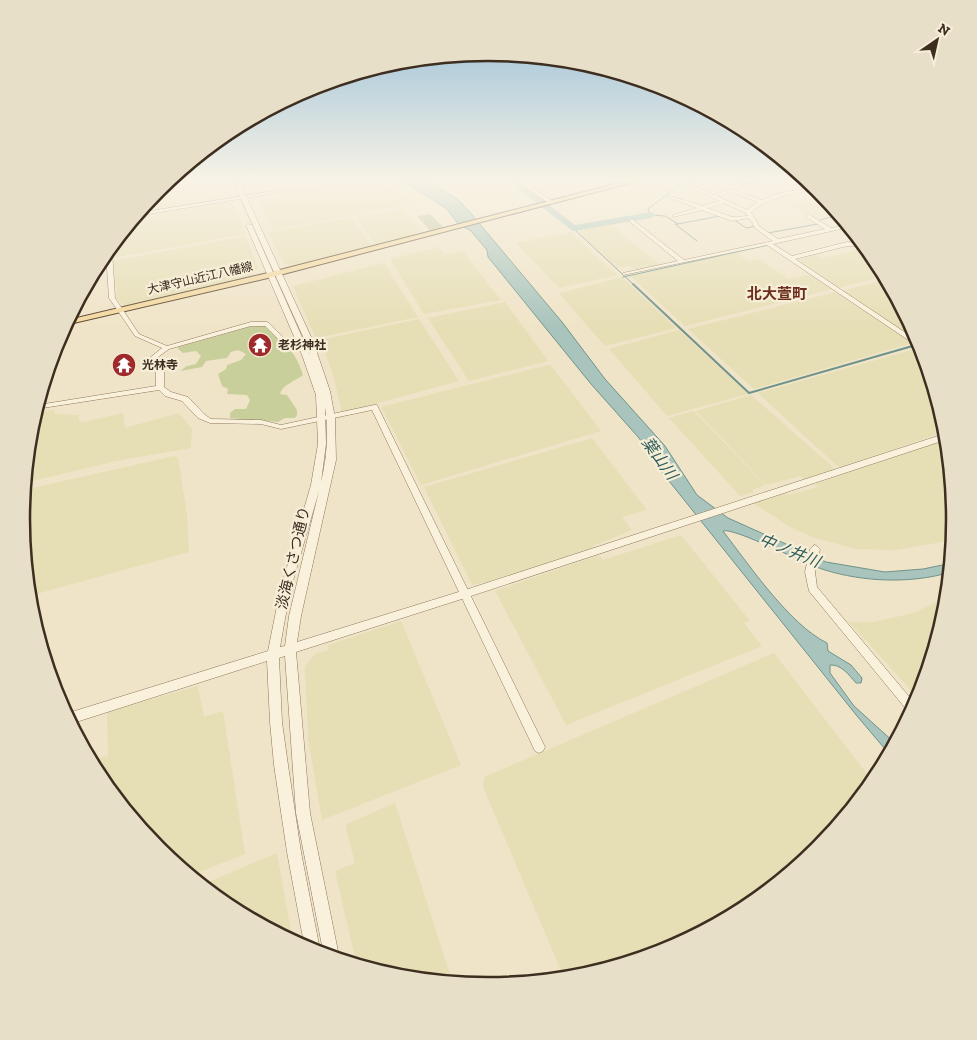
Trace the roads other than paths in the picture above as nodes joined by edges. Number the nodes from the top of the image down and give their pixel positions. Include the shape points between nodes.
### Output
1 (255, 230) edge
2 (448, 230) edge
3 (643, 230) edge
4 (759, 230) edge
5 (830, 230) edge
6 (772, 243) junction
7 (855, 245) edge
8 (792, 258) junction
9 (110, 261) edge
10 (683, 262) junction
11 (274, 273) junction
12 (625, 274) dead end
13 (120, 310) junction
14 (75, 321) edge
15 (909, 338) edge
16 (305, 342) junction
17 (167, 348) junction
18 (160, 388) junction
19 (45, 406) edge
20 (326, 419) junction
21 (939, 439) edge
22 (815, 549) dead end
23 (465, 594) junction
24 (290, 650) junction
25 (273, 655) junction
26 (908, 704) edge
27 (75, 718) edge
28 (539, 747) dead end
29 (312, 944) edge
30 (331, 951) edge

1 - 11 street, 淡海くさつ通り
2 - 11 main road, 大津守山近江八幡線
3 - 10 street
4 - 6 street
5 - 6 street
6 - 8 street
6 - 10 street
7 - 8 street
8 - 15 street
9 - 13 street via 112,298
10 - 12 street
11 - 13 main road, 大津守山近江八幡線
11 - 16 street, 淡海くさつ通り
13 - 14 main road, 大津守山近江八幡線
13 - 17 street via 136,335
16 - 17 street via 287,345 267,324 251,324
16 - 20 street, 淡海くさつ通り via 326,391
17 - 18 street via 150,360 160,371
18 - 19 street
18 - 20 street via 185,399 201,416 210,420 261,422 281,427
20 - 23 street via 374,407
20 - 24 street, 淡海くさつ通り via 331,460
20 - 25 street, 淡海くさつ通り via 316,485 285,591
21 - 23 street
22 - 26 street via 810,572 812,588
23 - 24 street
23 - 28 street
24 - 25 street
24 - 30 street, 淡海くさつ通り via 303,813
25 - 27 street
25 - 29 street, 淡海くさつ通り via 281,765

